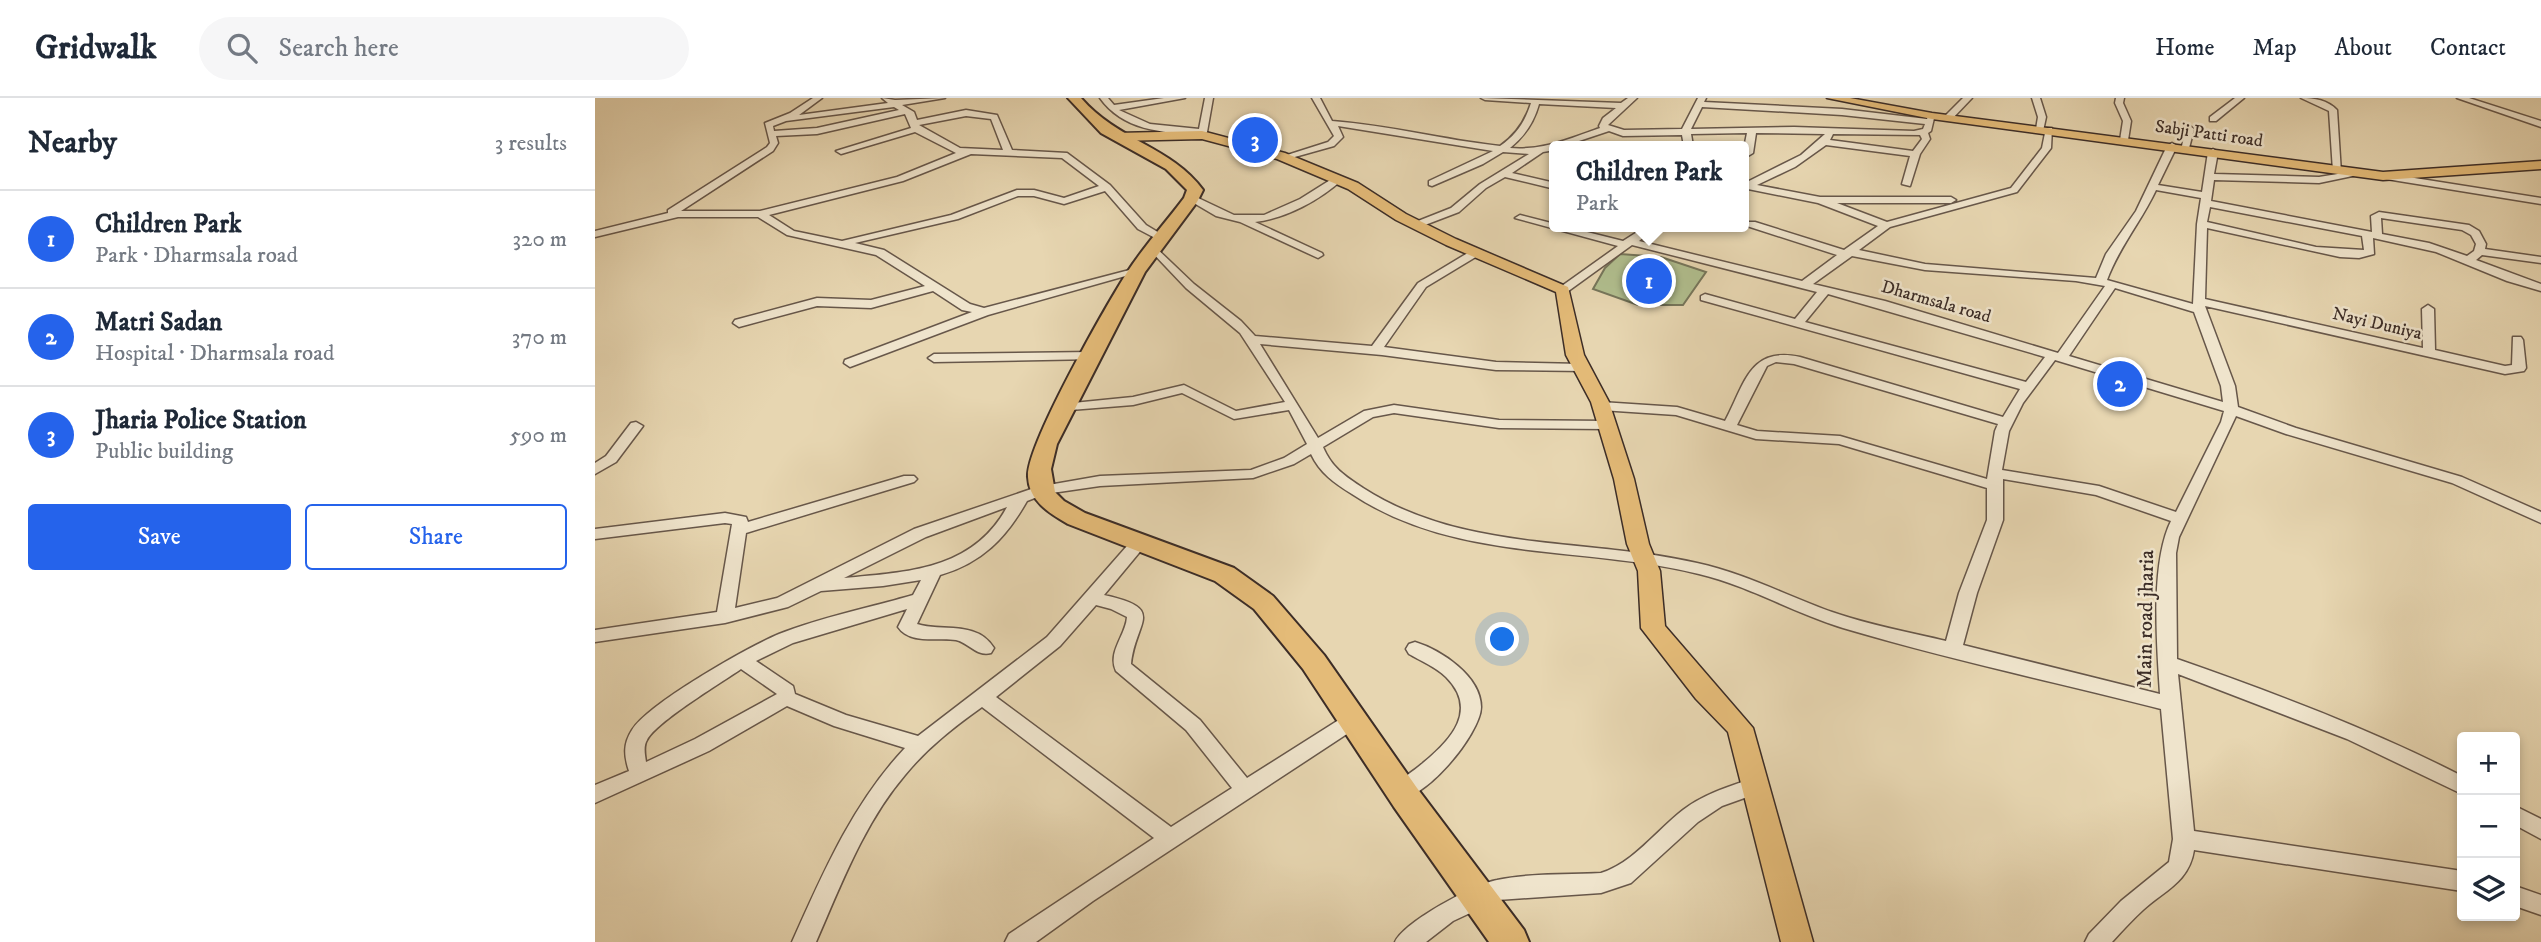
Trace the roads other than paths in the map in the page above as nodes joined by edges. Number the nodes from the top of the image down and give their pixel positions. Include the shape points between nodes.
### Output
1 (818, 98) edge
2 (941, 98) edge
3 (1075, 98) edge
4 (1104, 98) edge
5 (1181, 98) edge
6 (1209, 98) edge
7 (1317, 98) edge
8 (1485, 98) edge
9 (1633, 98) edge
10 (1786, 98) edge
11 (1832, 98) edge
12 (1968, 98) edge
13 (2036, 98) edge
14 (2120, 98) edge
15 (2240, 98) edge
16 (2305, 98) edge
17 (2461, 98) edge
18 (2319, 99) edge
19 (1569, 100) edge
20 (1536, 101) junction
21 (1700, 101) edge
22 (891, 102) edge
23 (1623, 106) junction
24 (1112, 108) junction
25 (1800, 109) junction
26 (906, 111) junction
27 (1948, 118) junction
28 (782, 119) junction
29 (1931, 119) junction
30 (2213, 119) dead end
31 (1329, 123) junction
32 (2541, 124) edge
33 (913, 125) junction
34 (846, 126) junction
35 (1606, 129) junction
36 (2190, 129) dead end
37 (2045, 130) junction
38 (1686, 131) junction
39 (1752, 131) junction
40 (1203, 133) junction
41 (770, 134) junction
42 (1923, 134) junction
43 (1827, 135) junction
44 (1117, 137) junction
45 (2124, 140) junction
46 (1572, 141) edge
47 (1687, 141) edge
48 (2178, 147) junction
49 (1749, 148) edge
50 (1549, 149) edge
51 (1503, 150) junction
52 (841, 151) dead end
53 (970, 151) junction
54 (1008, 152) junction
55 (1539, 152) junction
56 (2213, 152) junction
57 (1915, 154) junction
58 (1287, 158) junction
59 (2541, 165) edge
60 (2337, 170) junction
61 (2362, 173) junction
62 (1505, 174) junction
63 (2383, 176) junction
64 (2209, 177) junction
65 (1338, 179) junction
66 (1432, 183) dead end
67 (1749, 184) edge
68 (1907, 184) dead end
69 (1549, 185) edge
70 (1107, 187) junction
71 (1749, 187) edge
72 (2154, 187) junction
73 (1192, 199) junction
74 (1820, 200) junction
75 (1972, 200) junction
76 (2206, 200) junction
77 (2541, 201) edge
78 (760, 214) junction
79 (666, 216) junction
80 (1520, 218) dead end
81 (1242, 219) junction
82 (2290, 219) junction
83 (1751, 224) dead end
84 (2202, 224) junction
85 (1417, 225) junction
86 (1549, 225) edge
87 (1886, 225) junction
88 (1582, 232) edge
89 (1643, 232) edge
90 (595, 234) edge
91 (2372, 234) junction
92 (1626, 242) junction
93 (2279, 242) junction
94 (841, 243) junction
95 (1157, 243) junction
96 (2480, 250) junction
97 (1475, 253) junction
98 (1849, 254) junction
99 (1318, 255) dead end
100 (2468, 261) junction
101 (2541, 261) edge
102 (1137, 271) junction
103 (2106, 283) junction
104 (1804, 285) junction
105 (935, 287) junction
106 (2541, 288) edge
107 (1563, 290) junction
108 (1825, 290) junction
109 (1705, 298) dead end
110 (2199, 305) junction
111 (2428, 309) dead end
112 (983, 312) junction
113 (739, 323) dead end
114 (1797, 324) junction
115 (1251, 339) junction
116 (2517, 340) dead end
117 (1376, 350) junction
118 (2430, 354) junction
119 (1092, 356) junction
120 (2057, 356) junction
121 (934, 358) dead end
122 (850, 363) dead end
123 (1581, 368) junction
124 (2029, 387) junction
125 (1292, 405) junction
126 (1063, 408) junction
127 (2231, 409) junction
128 (1604, 416) junction
129 (2006, 422) junction
130 (636, 426) dead end
131 (1729, 426) junction
132 (1313, 445) junction
133 (595, 470) edge
134 (909, 479) dead end
135 (1996, 480) junction
136 (1031, 494) junction
137 (2541, 518) edge
138 (2180, 519) junction
139 (741, 529) junction
140 (595, 534) edge
141 (1140, 542) junction
142 (1643, 560) junction
143 (932, 573) junction
144 (815, 587) junction
145 (1090, 598) junction
146 (921, 599) junction
147 (725, 617) junction
148 (595, 636) edge
149 (985, 648) dead end
150 (1953, 648) junction
151 (1415, 649) dead end
152 (741, 660) junction
153 (2167, 663) junction
154 (982, 697) junction
155 (786, 698) junction
156 (2168, 703) junction
157 (1352, 721) junction
158 (920, 744) junction
159 (640, 774) junction
160 (2457, 784) edge
161 (1757, 785) junction
162 (1245, 790) junction
163 (1402, 792) junction
164 (595, 794) edge
165 (2520, 818) edge
166 (2541, 830) edge
167 (1170, 838) junction
168 (2184, 839) junction
169 (2457, 880) edge
170 (1477, 897) junction
171 (2520, 898) edge
172 (2541, 905) edge
173 (804, 942) edge
174 (1017, 942) edge
175 (1407, 942) edge
176 (1511, 942) edge
177 (1797, 942) edge
178 (2097, 942) edge

1 - 28 street
2 - 22 street
3 - 44 highway
4 - 24 street
5 - 24 street
6 - 40 street
7 - 31 street
8 - 20 street
9 - 23 street
10 - 25 street
11 - 29 main road, Sabji Patti road
12 - 27 street
13 - 37 street
14 - 45 street via 2127,121
15 - 30 street
16 - 18 street
17 - 32 street
18 - 60 street via 2333,110
19 - 20 street
19 - 23 street
20 - 51 street via 1534,115
21 - 25 street
21 - 38 street
22 - 26 street
22 - 28 street via 818,117
23 - 35 street via 1606,120
24 - 40 street via 1147,126
25 - 29 street
25 - 43 street
26 - 33 street
26 - 34 street
27 - 29 main road, Sabji Patti road
27 - 37 main road, Sabji Patti road
28 - 41 street via 768,125
29 - 42 street
31 - 51 street
31 - 58 street via 1339,137 1331,144
33 - 34 street via 869,131
33 - 52 street
33 - 53 street via 954,149
33 - 54 street via 966,113 994,117
34 - 41 street
35 - 38 street via 1623,133
35 - 46 street
36 - 48 street
37 - 45 main road, Sabji Patti road
37 - 75 street via 2046,148 2020,185
38 - 39 street
38 - 47 street
39 - 43 street
39 - 49 street
40 - 44 main road
40 - 58 main road
41 - 79 street via 774,143 770,149
42 - 43 street
42 - 57 street via 1926,139
43 - 57 street
43 - 67 street via 1800,159
44 - 73 highway via 1182,175 1195,190
45 - 48 main road, Sabji Patti road
48 - 56 main road, Sabji Patti road
48 - 72 street
50 - 55 street
51 - 55 street
51 - 66 street
53 - 54 street
53 - 78 street via 899,179
54 - 70 street via 1060,154
55 - 62 street
56 - 60 main road, Sabji Patti road
56 - 64 street
57 - 68 street
58 - 65 main road
59 - 63 main road, Sabji Patti road
60 - 61 main road, Sabji Patti road
61 - 63 main road, Sabji Patti road
61 - 64 street via 2319,180
62 - 69 street
62 - 85 street via 1455,210
63 - 77 street
64 - 76 street
65 - 81 street via 1289,209
65 - 85 main road
70 - 94 street via 1064,201 1034,192 1017,193 954,218
70 - 95 street
71 - 74 street
72 - 76 street
72 - 103 street via 2111,254
73 - 81 street
73 - 95 highway
74 - 75 street
74 - 87 street
75 - 87 street
76 - 82 street
76 - 84 street
78 - 79 street
78 - 94 street via 791,233
79 - 90 street
80 - 86 street, Dharmsala road
81 - 99 street
82 - 91 street
82 - 93 street
83 - 98 street, Nayi Duniya
84 - 93 street
84 - 110 street
85 - 97 main road
87 - 98 street
88 - 92 street, Dharmsala road
89 - 92 street
91 - 93 street via 2371,252 2362,256
91 - 96 street via 2376,216 2392,215 2465,227 2477,236
91 - 100 street via 2440,249
92 - 104 street, Dharmsala road
92 - 107 street
94 - 105 street via 880,252
95 - 102 highway
95 - 115 street
96 - 100 street
96 - 101 street
97 - 107 main road
97 - 117 street via 1423,285
98 - 103 street, Nayi Duniya via 1925,267
98 - 104 street
100 - 106 street via 2509,281
102 - 112 street
102 - 119 highway
103 - 110 street, Nayi Duniya
103 - 120 street
104 - 108 street, Dharmsala road
105 - 112 street
105 - 113 street via 871,304 817,302
107 - 123 main road
108 - 114 street
108 - 120 street, Dharmsala road
109 - 114 street
110 - 118 street, Nayi Duniya
110 - 127 street via 2228,386
111 - 118 street
112 - 122 street
114 - 124 street
115 - 117 street
115 - 125 street
116 - 118 street, Nayi Duniya via 2519,368 2513,370
117 - 123 street via 1505,367
119 - 121 street
119 - 126 highway
120 - 124 street
120 - 127 street, Dharmsala road
123 - 128 main road
124 - 129 street
125 - 126 street via 1234,415 1184,389 1133,401
125 - 132 street
126 - 136 highway via 1042,454 1039,481
127 - 137 street, Dharmsala road via 2458,480
127 - 138 street, Main road jharia
128 - 131 street via 1677,411
128 - 132 street via 1499,424 1386,409
128 - 142 main road
129 - 131 street via 1795,360 1774,358 1762,364
129 - 135 street via 1998,443
130 - 133 street via 611,459
131 - 135 street via 1765,436 1840,440
132 - 136 street via 1289,461 1243,476 1147,478
132 - 142 street via 1320,462 1337,478 1445,534
134 - 139 street
135 - 138 street via 2099,491
135 - 150 street via 1995,520
136 - 141 highway via 1103,531
136 - 143 street via 986,545 957,565
136 - 144 street via 920,533
138 - 153 street, Main road jharia via 2168,552
139 - 140 street via 740,521 725,518
139 - 147 street
141 - 145 street
141 - 157 highway via 1206,564 1242,584 1297,640
142 - 150 street via 1698,568 1808,611
142 - 161 main road via 1651,585 1653,628 1740,728
143 - 144 street
143 - 146 street
144 - 147 street via 782,603
145 - 154 street via 1044,650
145 - 162 street via 1130,610 1136,629 1122,655 1122,666 1193,725
146 - 149 street via 908,622 911,630 962,634
146 - 152 street via 787,638
147 - 148 street
150 - 156 street
151 - 163 street via 1463,684 1471,715 1457,745
152 - 155 street via 786,691
152 - 159 street via 640,733 635,744
153 - 156 street, Main road jharia
153 - 160 street via 2353,733
154 - 158 street
154 - 167 street
155 - 158 street via 841,721
155 - 159 street via 702,746
156 - 168 street, Main road jharia
157 - 162 street
157 - 163 highway
158 - 173 street via 875,800
159 - 164 street
161 - 170 street via 1715,800 1691,816 1623,876 1601,883 1496,890
161 - 177 main road
162 - 167 street
163 - 170 highway
165 - 166 street
167 - 174 street
168 - 169 street
168 - 178 street, Main road jharia via 2183,856 2171,880 2141,898
170 - 175 street
170 - 176 highway
171 - 172 street

